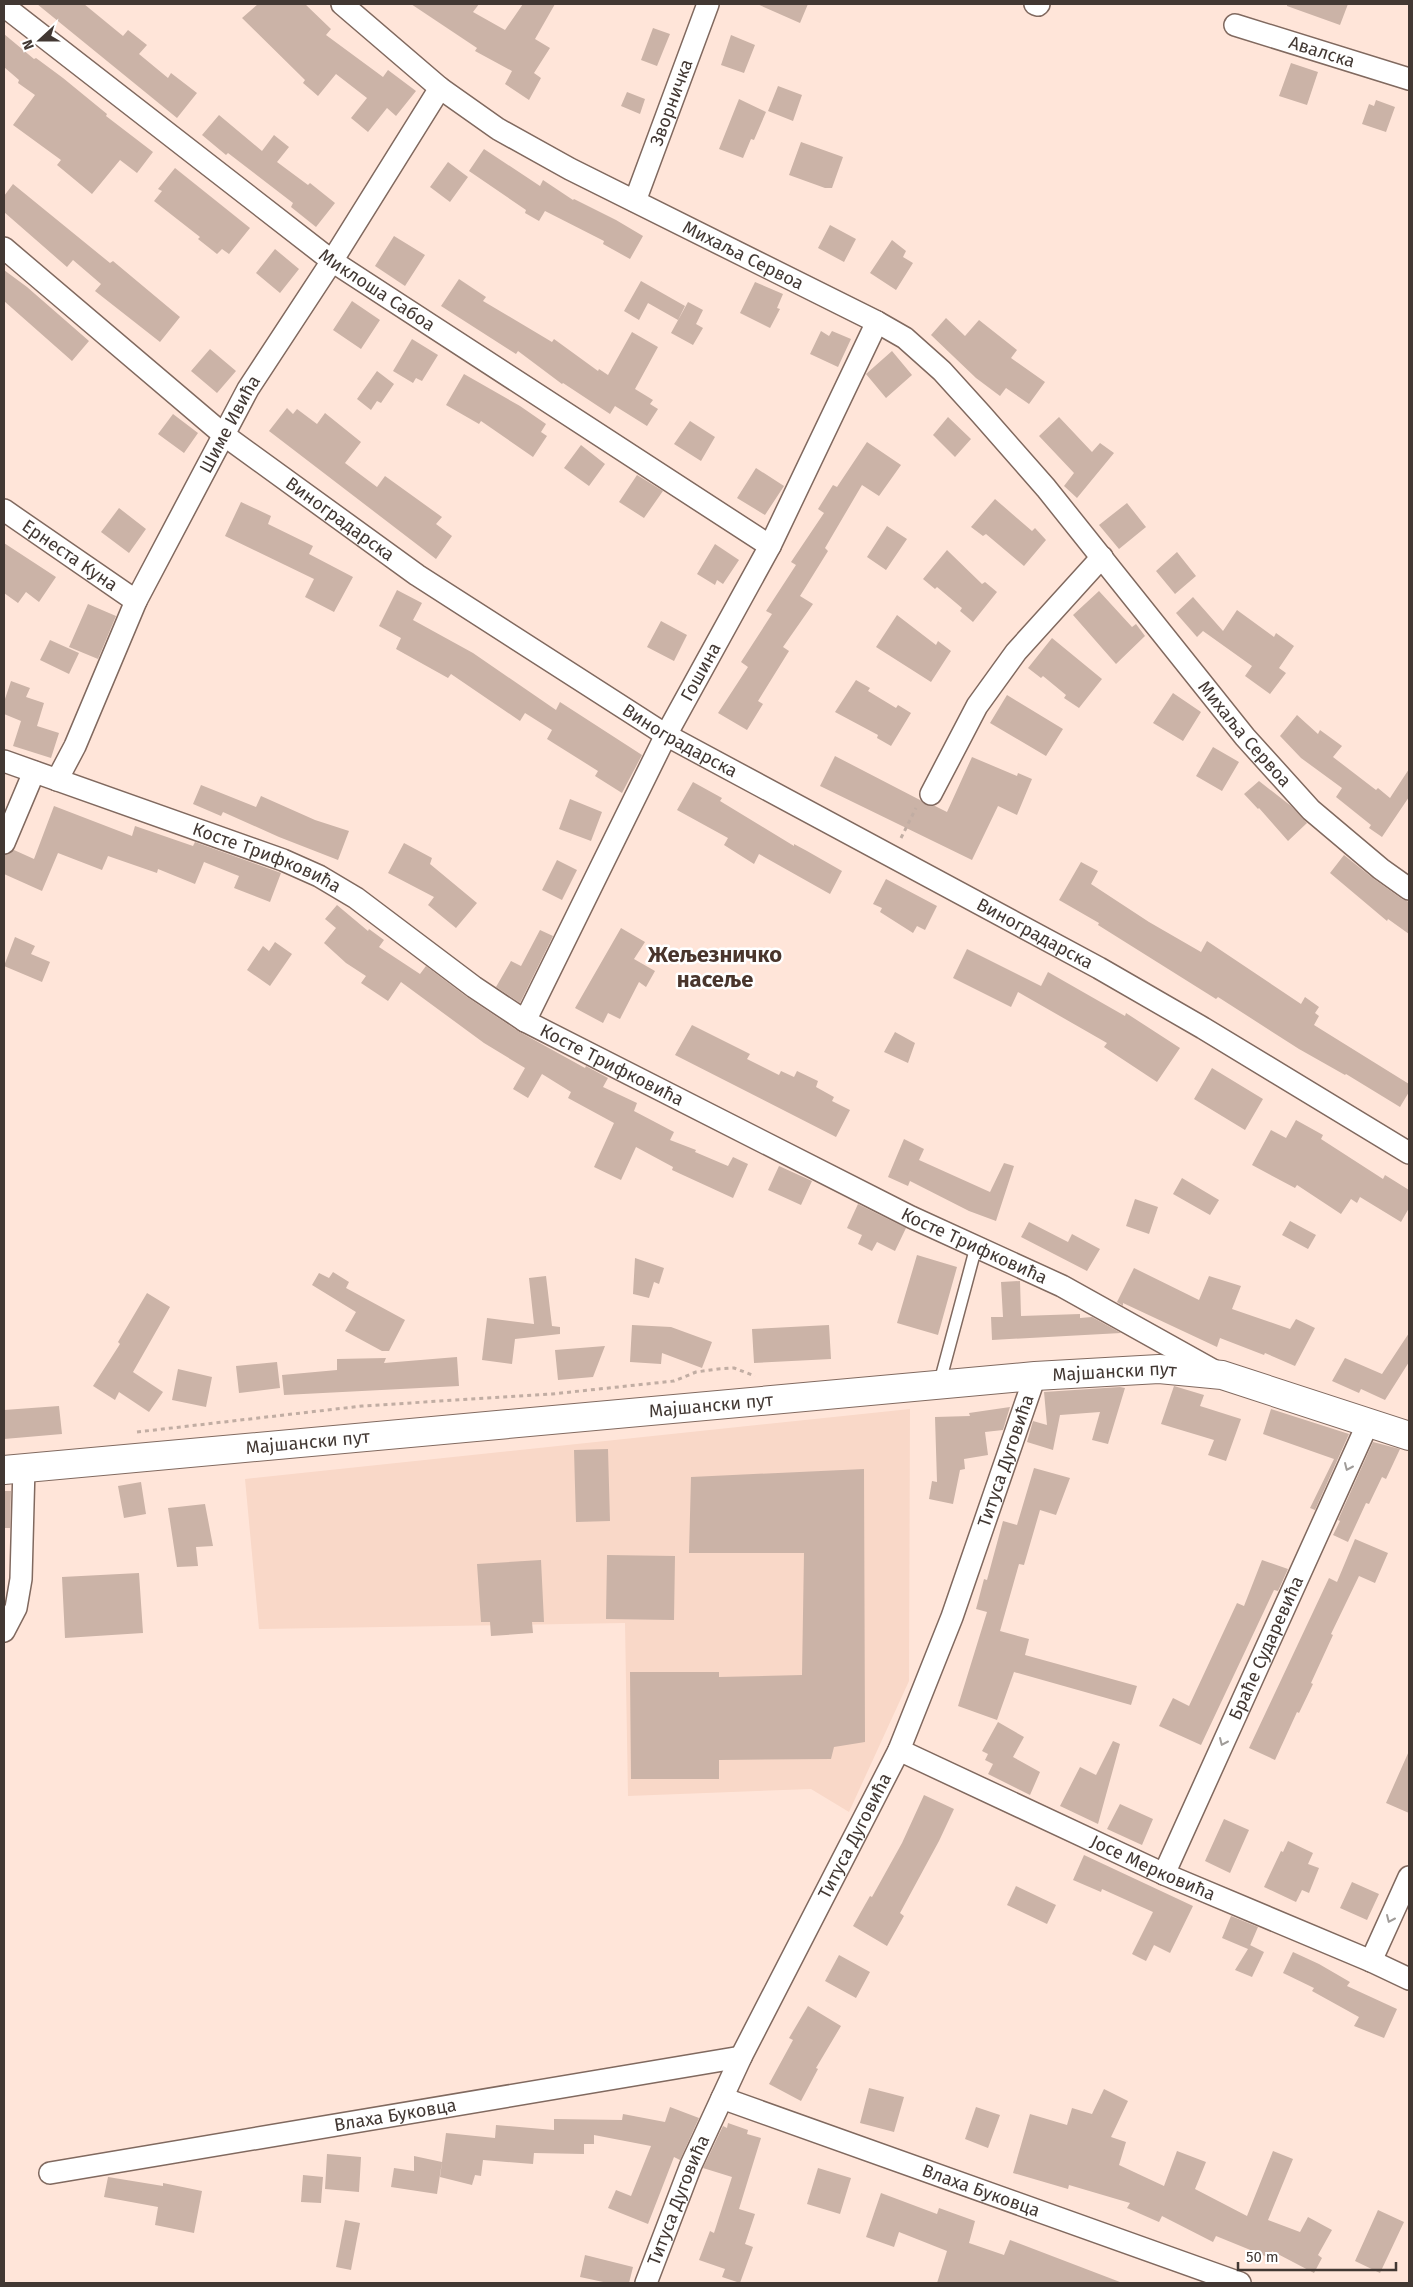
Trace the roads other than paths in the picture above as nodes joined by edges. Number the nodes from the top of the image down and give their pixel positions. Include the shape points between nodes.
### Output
1 (342, 4) edge
2 (708, 4) edge
3 (4, 6) edge
4 (1235, 25) dead end
5 (1409, 79) edge
6 (440, 88) junction
7 (635, 200) junction
8 (4, 248) edge
9 (332, 261) junction
10 (877, 322) junction
11 (224, 435) junction
12 (4, 510) edge
13 (770, 546) junction
14 (1102, 557) junction
15 (136, 601) junction
16 (666, 735) junction
17 (4, 761) edge
18 (34, 772) junction
19 (57, 780) junction
20 (931, 794) road end
21 (4, 843) edge
22 (1409, 890) edge
23 (525, 1021) junction
24 (1409, 1153) edge
25 (976, 1247) junction
26 (1222, 1375) junction
27 (1035, 1376) junction
28 (939, 1385) junction
29 (1368, 1423) junction
30 (1409, 1436) edge
31 (14, 1468) edge
32 (4, 1630) edge
33 (899, 1750) junction
34 (1164, 1874) junction
35 (1409, 1877) edge
36 (1371, 1961) junction
37 (1409, 1979) edge
38 (741, 2057) junction
39 (722, 2098) junction
40 (50, 2173) dead end
41 (646, 2283) edge
42 (1240, 2283) edge

1 - 6 street, Михаља Сервоа
2 - 7 street, Зворничка
3 - 9 street, Миклоша Сабоа
4 - 5 street, Авалска
6 - 7 street, Михаља Сервоа via 498,129
6 - 9 street, Шиме Ивића
7 - 10 street, Михаља Сервоа
8 - 11 street, Виноградарска
9 - 11 street, Шиме Ивића via 248,389
9 - 13 street, Миклоша Сабоа
10 - 13 street, Гошина
10 - 14 street, Михаља Сервоа via 904,338 942,371 1046,488
11 - 15 street, Шиме Ивића
11 - 16 street, Виноградарска via 417,575
12 - 15 street, Ернеста Куна
13 - 16 street, Гошина
14 - 20 street via 1016,652 976,706
14 - 22 street, Михаља Сервоа via 1245,737 1305,803
15 - 19 street, Шиме Ивића via 75,746
16 - 23 street, Гошина
16 - 24 street, Виноградарска via 1099,968
17 - 18 street, Косте Трифковића
18 - 19 street, Косте Трифковића
18 - 21 street
19 - 23 street, Косте Трифковића via 283,860 319,876 356,898 474,987
23 - 25 street, Косте Трифковића via 902,1213
25 - 26 street, Косте Трифковића via 1062,1286
25 - 28 lane
26 - 27 street, Мајшански пут via 1160,1369
26 - 29 street, Мајшански пут
27 - 28 street, Мајшански пут
27 - 33 street, Титуса Дуговића via 952,1617
28 - 31 street, Мајшански пут
29 - 30 street, Мајшански пут
29 -> 34 street, Браће Сударевића
31 - 32 street via 20,1579 16,1608
33 - 34 street, Јосе Мерковића
33 - 38 street, Титуса Дуговића
34 - 36 street, Јосе Мерковића
35 -> 36 street
36 - 37 street, Јосе Мерковића
38 - 39 street, Титуса Дуговића
38 - 40 street, Влаха Буковца
39 - 41 street, Титуса Дуговића via 691,2165
39 - 42 street, Влаха Буковца

